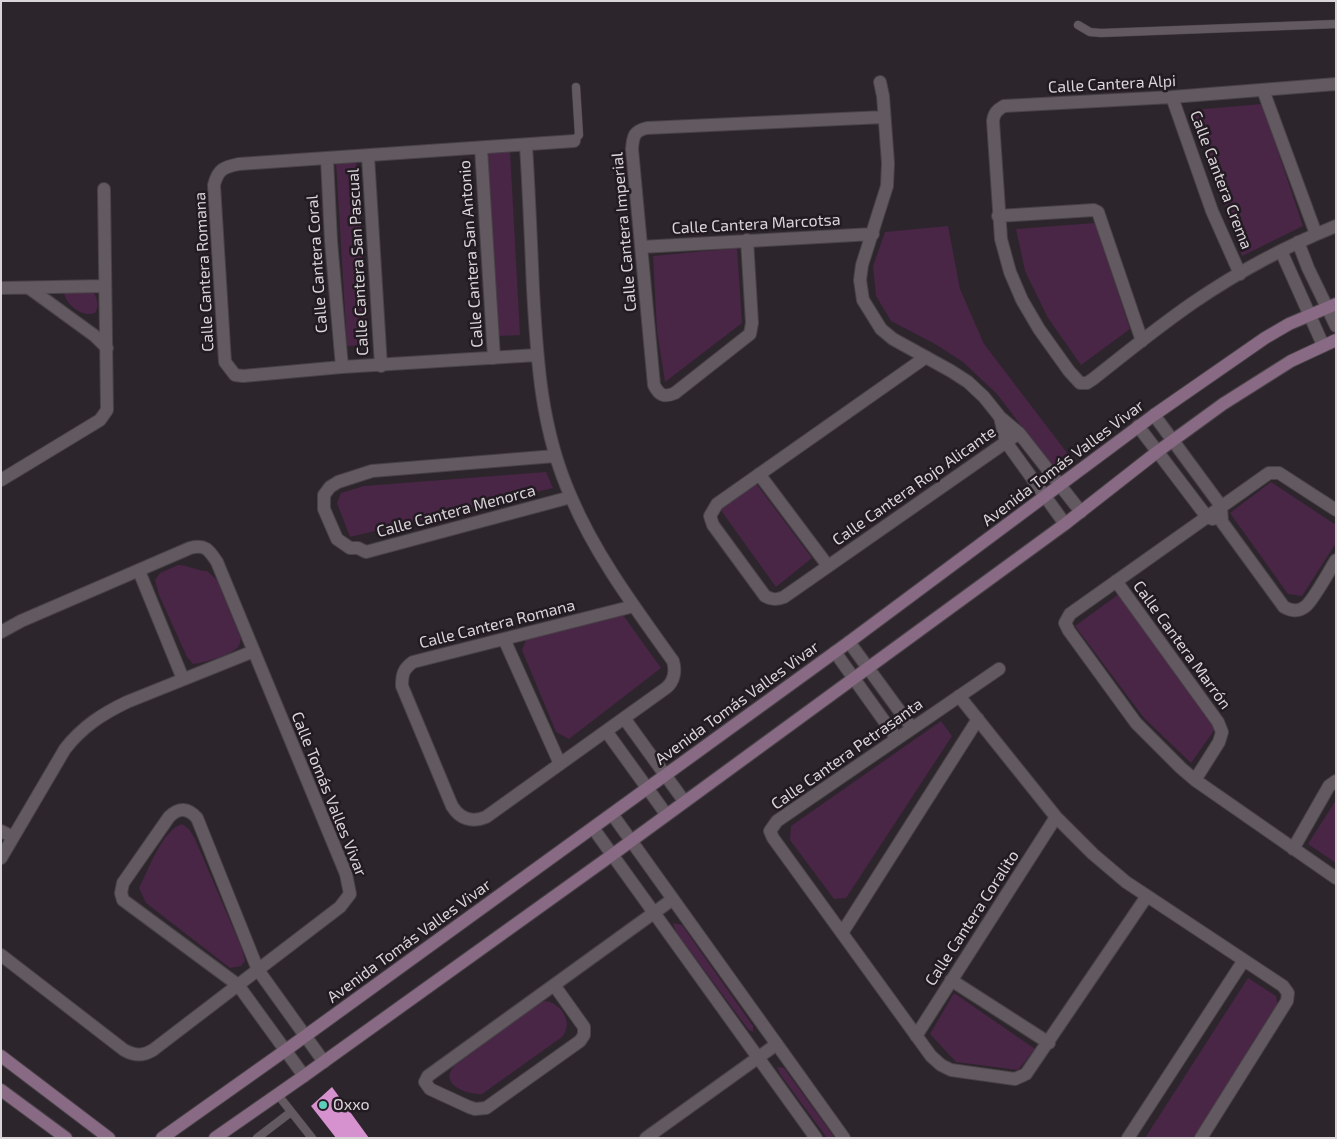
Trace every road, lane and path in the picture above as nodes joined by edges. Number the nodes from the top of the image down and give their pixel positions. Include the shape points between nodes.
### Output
1 (1336, 24) edge
2 (1078, 25) dead end
3 (880, 82) dead end
4 (1336, 84) edge
5 (576, 87) dead end
6 (1263, 90) junction
7 (1172, 97) junction
8 (884, 117) junction
9 (574, 141) joint
10 (526, 145) junction
11 (481, 148) junction
12 (368, 156) junction
13 (327, 159) junction
14 (104, 189) dead end
15 (998, 216) junction
16 (1336, 226) edge
17 (873, 234) junction
18 (1316, 234) junction
19 (747, 240) junction
20 (1298, 242) junction
21 (640, 247) junction
22 (1281, 251) junction
23 (1240, 274) junction
24 (1316, 284) junction
25 (105, 286) junction
26 (1, 288) edge
27 (29, 288) junction
28 (1299, 293) junction
29 (1331, 306) edge
30 (1310, 315) junction
31 (1336, 326) edge
32 (1336, 340) edge
33 (1142, 341) junction
34 (1323, 345) junction
35 (107, 348) junction
36 (537, 355) junction
37 (926, 357) junction
38 (494, 358) junction
39 (381, 366) junction
40 (342, 368) junction
41 (1154, 415) junction
42 (1000, 416) junction
43 (1138, 426) junction
44 (1019, 433) junction
45 (1173, 440) junction
46 (1006, 442) junction
47 (1157, 452) junction
48 (555, 456) junction
49 (1044, 465) junction
50 (1191, 467) junction
51 (759, 474) junction
52 (1030, 476) junction
53 (1177, 477) junction
54 (1, 480) edge
55 (1060, 486) junction
56 (1045, 497) junction
57 (571, 498) junction
58 (1221, 506) junction
59 (1336, 510) edge
60 (1081, 512) junction
61 (1207, 517) junction
62 (1222, 522) junction
63 (1065, 524) junction
64 (1336, 560) edge
65 (828, 566) junction
66 (139, 570) junction
67 (1116, 581) junction
68 (634, 606) junction
69 (1, 632) edge
70 (504, 639) junction
71 (849, 642) junction
72 (254, 651) junction
73 (835, 652) junction
74 (868, 667) junction
75 (999, 669) dead end
76 (854, 678) junction
77 (183, 679) junction
78 (883, 688) junction
79 (959, 696) junction
80 (868, 698) junction
81 (624, 718) junction
82 (978, 719) junction
83 (912, 728) junction
84 (606, 731) junction
85 (897, 739) junction
86 (651, 755) junction
87 (560, 764) junction
88 (633, 768) junction
89 (665, 775) junction
90 (1195, 780) junction
91 (1336, 781) edge
92 (648, 788) junction
93 (684, 801) junction
94 (612, 814) junction
95 (666, 814) junction
96 (1056, 817) junction
97 (592, 828) junction
98 (1, 831) edge
99 (13, 837) junction
100 (631, 841) junction
101 (1293, 849) junction
102 (612, 855) junction
103 (1, 858) edge
104 (1336, 878) edge
105 (1147, 896) junction
106 (673, 899) junction
107 (655, 912) junction
108 (842, 933) junction
109 (1, 955) edge
110 (1244, 960) junction
111 (258, 970) junction
112 (952, 980) junction
113 (238, 985) junction
114 (554, 985) junction
115 (283, 1006) junction
116 (264, 1021) junction
117 (916, 1036) junction
118 (305, 1037) junction
119 (1049, 1043) junction
120 (777, 1044) junction
121 (286, 1050) junction
122 (1, 1056) edge
123 (758, 1057) junction
124 (324, 1062) junction
125 (304, 1076) junction
126 (1, 1090) edge
127 (278, 1095) junction
128 (291, 1112) junction
129 (661, 1127) junction
130 (263, 1136) edge
131 (66, 1138) edge
132 (109, 1138) edge
133 (162, 1138) edge
134 (215, 1138) edge
135 (312, 1138) edge
136 (646, 1138) edge
137 (669, 1138) edge
138 (816, 1138) edge
139 (844, 1138) edge
140 (1128, 1138) edge
141 (1201, 1138) edge

1 - 2 lane via 1106,33 1090,32
3 - 8 street
4 - 6 street, Calle Cantera Alpi
5 - 9 lane via 579,135
6 - 7 street, Calle Cantera Alpi
6 - 18 street
7 - 15 street, Calle Cantera Alpi via 1004,106 998,109 993,121
7 - 23 street, Calle Cantera Crema via 1212,212
8 - 17 street via 887,186
8 - 21 street, Calle Cantera Imperial via 639,130 632,149
9 - 10 street, Calle Cantera Romana
10 - 11 street, Calle Cantera Romana
10 - 36 street, Calle Cantera Romana
11 - 12 street, Calle Cantera Romana
11 - 38 street, Calle Cantera San Antonio
12 - 13 street, Calle Cantera Romana
12 - 39 street, Calle Cantera San Pascual
13 - 40 street, Calle Cantera Coral
13 - 40 street, Calle Cantera Romana via 239,164 224,168 217,174 214,185 226,362 235,375 243,376
14 - 25 street
15 - 33 street via 1098,212
15 - 33 street, Calle Cantera Alpi via 1000,240 1022,300 1074,378 1080,383 1087,383
16 - 18 street, Calle Cantera Alpi
17 - 19 street, Calle Cantera Marcotsa
17 - 37 street via 862,265 863,300 881,329
18 - 20 street, Calle Cantera Alpi
19 - 21 street, Calle Cantera Marcotsa
19 - 21 street, Calle Cantera Imperial via 750,334 668,396 657,392 654,385
20 - 22 street, Calle Cantera Alpi
20 - 24 street
22 - 23 street, Calle Cantera Alpi
22 - 28 street
23 - 33 street, Calle Cantera Alpi via 1194,302
24 - 28 street
24 - 29 street
25 - 27 street
25 - 35 street
26 - 27 street
27 - 35 street
28 - 30 street
29 - 30 main road, Avenida Tomás Valles Vivar
29 - 31 street
30 - 34 street
30 - 41 main road, Avenida Tomás Valles Vivar via 1265,338
32 - 34 main road
34 - 45 main road via 1262,378
35 - 54 street via 108,403 100,420
36 - 38 street, Calle Cantera Romana
36 - 48 street, Calle Cantera Romana via 542,398
37 - 42 street via 968,382
37 - 51 street, Calle Cantera Rojo Alicante
38 - 39 street, Calle Cantera Romana
39 - 40 street, Calle Cantera Romana
41 - 43 main road, Avenida Tomás Valles Vivar
41 - 45 street
42 - 44 street
42 - 46 street
43 - 47 street
43 - 55 main road, Avenida Tomás Valles Vivar
44 - 46 street, Calle Cantera Rojo Alicante
44 - 49 street
45 - 47 main road
45 - 50 street
46 - 52 street
46 - 65 street, Calle Cantera Rojo Alicante
47 - 53 street
47 - 60 main road
48 - 57 street, Calle Cantera Romana
48 - 57 street, Calle Cantera Menorca via 372,471 330,487 324,495 324,509 337,539 350,548 366,552
49 - 52 street
49 - 55 street
50 - 53 street
50 - 58 street
51 - 65 street, Calle Cantera Rojo Alicante
51 - 65 street, Calle Cantera Rojo Alicante via 717,504 710,516 713,525 765,596 779,600
52 - 56 street
53 - 61 street
55 - 56 main road, Avenida Tomás Valles Vivar
55 - 60 street
56 - 63 street
56 - 71 main road, Avenida Tomás Valles Vivar
57 - 68 street, Calle Cantera Romana
58 - 59 street, Calle Cantera Marrón via 1264,475 1274,472
58 - 61 street, Calle Cantera Marrón
58 - 62 street
60 - 63 main road
61 - 62 street
61 - 67 street, Calle Cantera Marrón
62 - 64 street via 1284,607 1290,610 1306,606
63 - 74 main road
66 - 69 street, Calle Tomás Valles Vivar
66 - 72 street, Calle Tomás Valles Vivar via 190,548 205,548 217,562
66 - 77 street
67 - 90 street, Calle Cantera Marrón via 1222,732
67 - 90 street, Calle Cantera Marrón via 1070,614 1066,627 1136,723
68 - 70 street, Calle Cantera Romana
68 - 81 street, Calle Cantera Romana via 673,661 675,672 670,685
70 - 87 street
70 - 87 street, Calle Cantera Romana via 413,662 403,670 404,694 452,806 463,818 478,820 486,817
71 - 73 main road, Avenida Tomás Valles Vivar
71 - 74 street
72 - 77 street
72 - 111 street, Calle Tomás Valles Vivar via 346,874 350,894 340,907
73 - 76 street
73 - 89 main road, Avenida Tomás Valles Vivar
74 - 76 main road
74 - 78 street
75 - 79 street, Calle Cantera Petrasanta
76 - 80 street
76 - 93 main road
77 - 99 street via 112,709 74,737
78 - 80 street
78 - 83 street
79 - 82 street
79 - 83 street, Calle Cantera Petrasanta
80 - 85 street
81 - 84 street, Calle Cantera Romana
81 - 86 street
82 - 96 street
82 - 108 street
83 - 85 street, Calle Cantera Petrasanta
84 - 87 street, Calle Cantera Romana
84 - 88 street
85 - 108 street, Calle Cantera Petrasanta via 777,821 770,831
86 - 88 street
86 - 89 street
88 - 92 street
89 - 92 main road, Avenida Tomás Valles Vivar
89 - 93 street
90 - 101 street, Calle Cantera Marrón
91 - 101 street
92 - 94 main road, Avenida Tomás Valles Vivar
92 - 95 street
93 - 95 main road
94 - 97 main road, Avenida Tomás Valles Vivar
94 - 100 street
95 - 100 main road
96 - 105 street via 1093,854
96 - 112 street, Calle Cantera Coralito
97 - 102 street
97 - 118 main road, Avenida Tomás Valles Vivar
98 - 99 street
99 - 103 street
100 - 102 main road
100 - 106 street
101 - 104 street, Calle Cantera Marrón
102 - 107 street
102 - 124 main road
105 - 110 street
105 - 119 street, Calle Cantera Petrasanta
106 - 107 street
106 - 120 street
107 - 114 street
107 - 123 street
108 - 117 street, Calle Cantera Petrasanta
109 - 113 street, Calle Tomás Valles Vivar via 132,1054 141,1055 153,1050
110 - 140 street
110 - 141 street via 1283,986 1288,993 1287,1001
111 - 113 street, Calle Tomás Valles Vivar
111 - 113 street via 197,818 186,810 174,812 123,884 121,893 124,900
111 - 115 street
112 - 117 street, Calle Cantera Coralito
112 - 119 street
113 - 116 street
114 - 114 street via 428,1076 427,1086 469,1107 486,1108 580,1041 584,1027
115 - 116 street
115 - 118 street
116 - 121 street
117 - 119 street, Calle Cantera Petrasanta via 931,1056 951,1070 1015,1079 1026,1074
118 - 121 main road, Avenida Tomás Valles Vivar
118 - 124 street
120 - 123 street
120 - 139 street
121 - 125 street
121 - 133 main road, Avenida Tomás Valles Vivar
122 - 132 main road
123 - 129 street
123 - 138 street
124 - 125 main road
125 - 127 main road
126 - 131 main road
127 - 128 lane
127 - 134 main road
128 - 130 lane
128 - 135 lane
129 - 136 street
129 - 137 street

